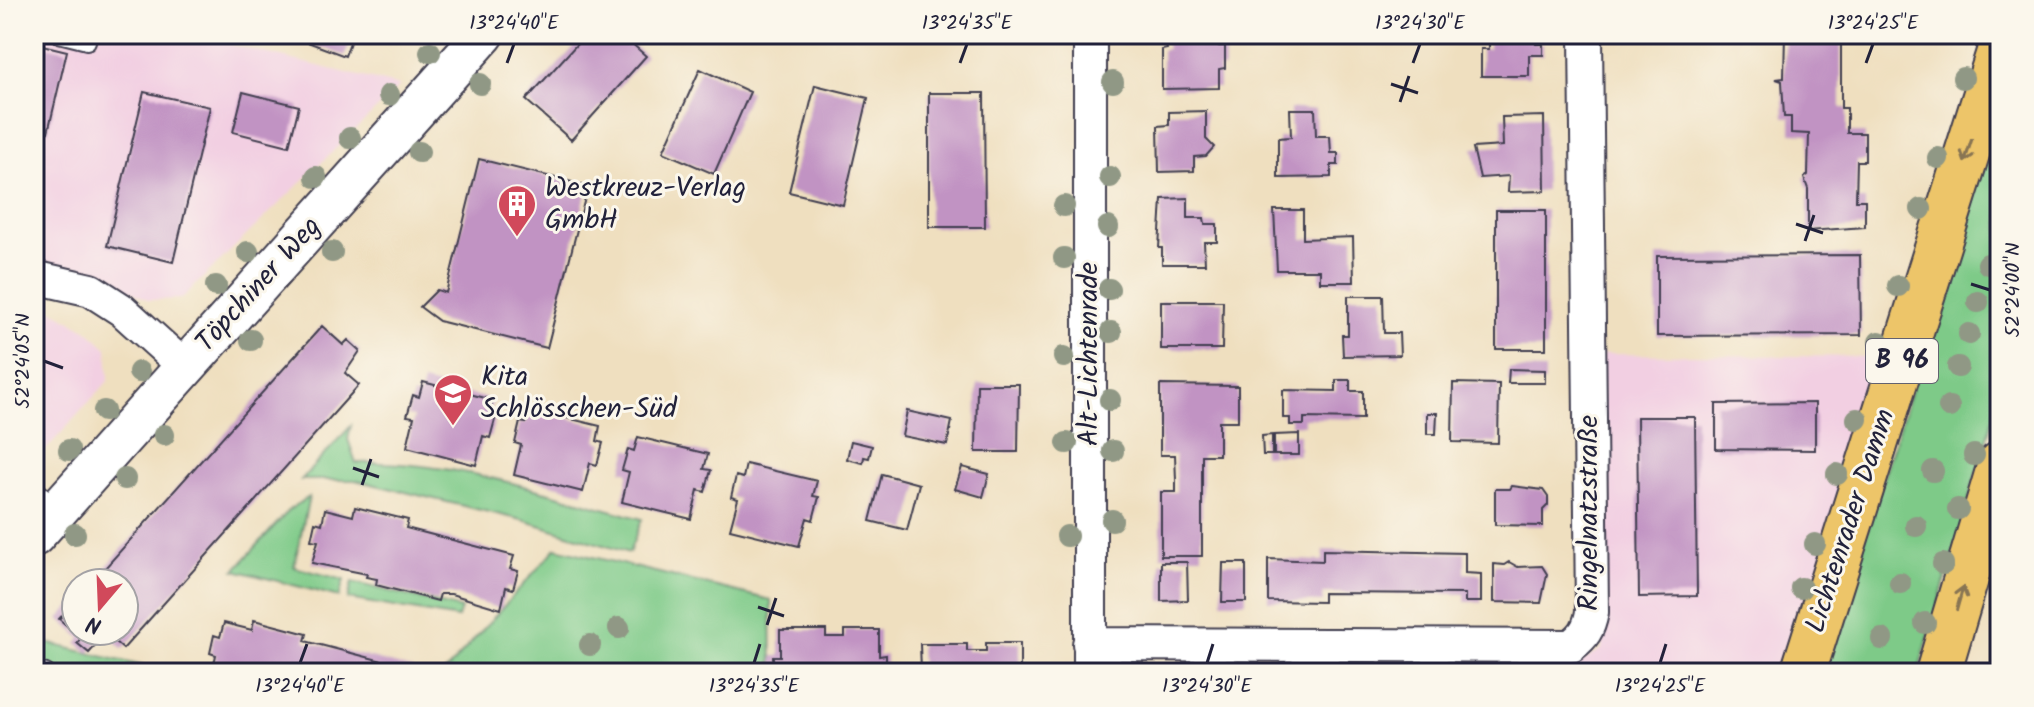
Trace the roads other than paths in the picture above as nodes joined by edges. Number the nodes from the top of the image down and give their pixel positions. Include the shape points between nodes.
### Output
1 (59, 34) edge
2 (484, 34) edge
3 (1090, 34) edge
4 (1586, 34) edge
5 (87, 41) dead end
6 (2000, 49) edge
7 (34, 277) edge
8 (185, 367) junction
9 (2000, 464) edge
10 (42, 511) edge
11 (1089, 659) edge
12 (34, 670) edge
13 (46, 673) edge
14 (1803, 673) edge
15 (1938, 673) edge

1 - 5 lane
2 - 8 street, Töpchiner Weg
3 - 11 street, Alt-Lichtenrade
4 - 11 street, Ringelnatzstraße via 1592,612 1581,639 1571,646
6 -> 14 main road, Lichtenrader Damm / B 96
7 - 8 street via 91,290 122,310
8 - 10 street, Töpchiner Weg
15 -> 9 main road
12 - 13 lane

